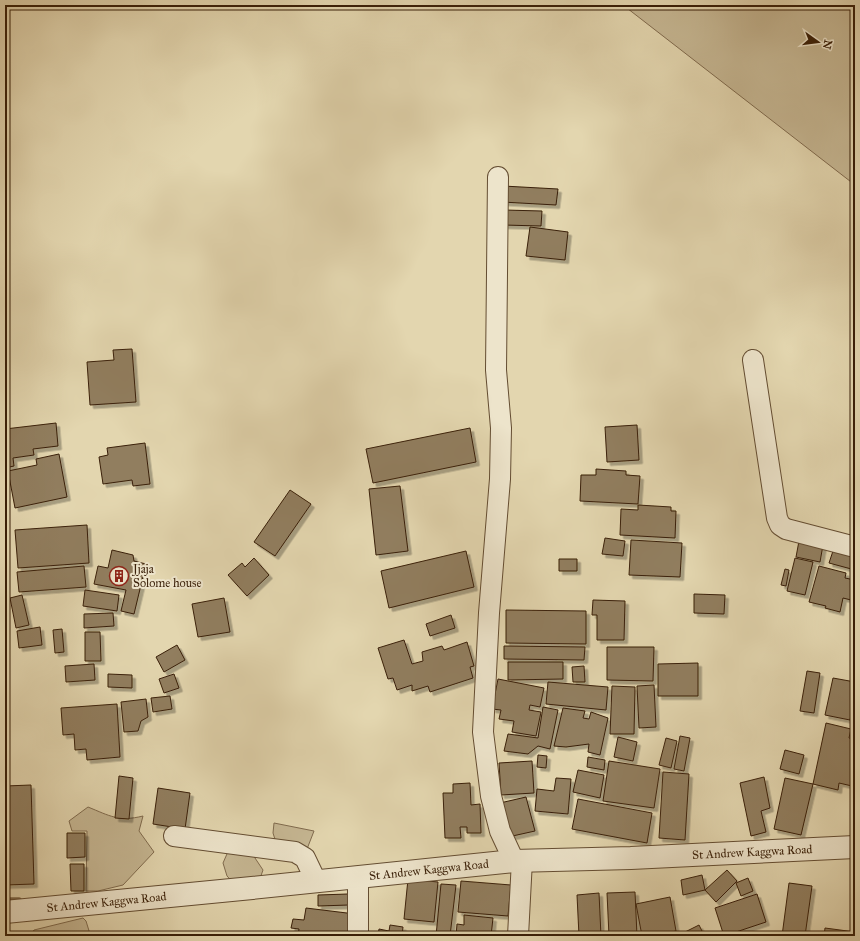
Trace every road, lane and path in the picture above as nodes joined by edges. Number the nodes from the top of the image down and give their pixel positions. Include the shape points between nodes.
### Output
1 (498, 177) dead end
2 (752, 360) dead end
3 (855, 547) edge
4 (174, 836) dead end
5 (855, 847) edge
6 (518, 860) junction
7 (358, 877) junction
8 (316, 881) junction
9 (5, 912) edge
10 (358, 936) edge
11 (518, 936) edge

1 - 6 street via 496,370 501,428 500,479 483,732 491,796 500,831
2 - 3 street via 780,525 786,529
4 - 8 street via 295,852 305,858
5 - 6 street, St Andrew Kaggwa Road via 639,858
6 - 7 street, St Andrew Kaggwa Road
6 - 11 street
7 - 8 street, St Andrew Kaggwa Road
7 - 10 street
8 - 9 street, St Andrew Kaggwa Road

